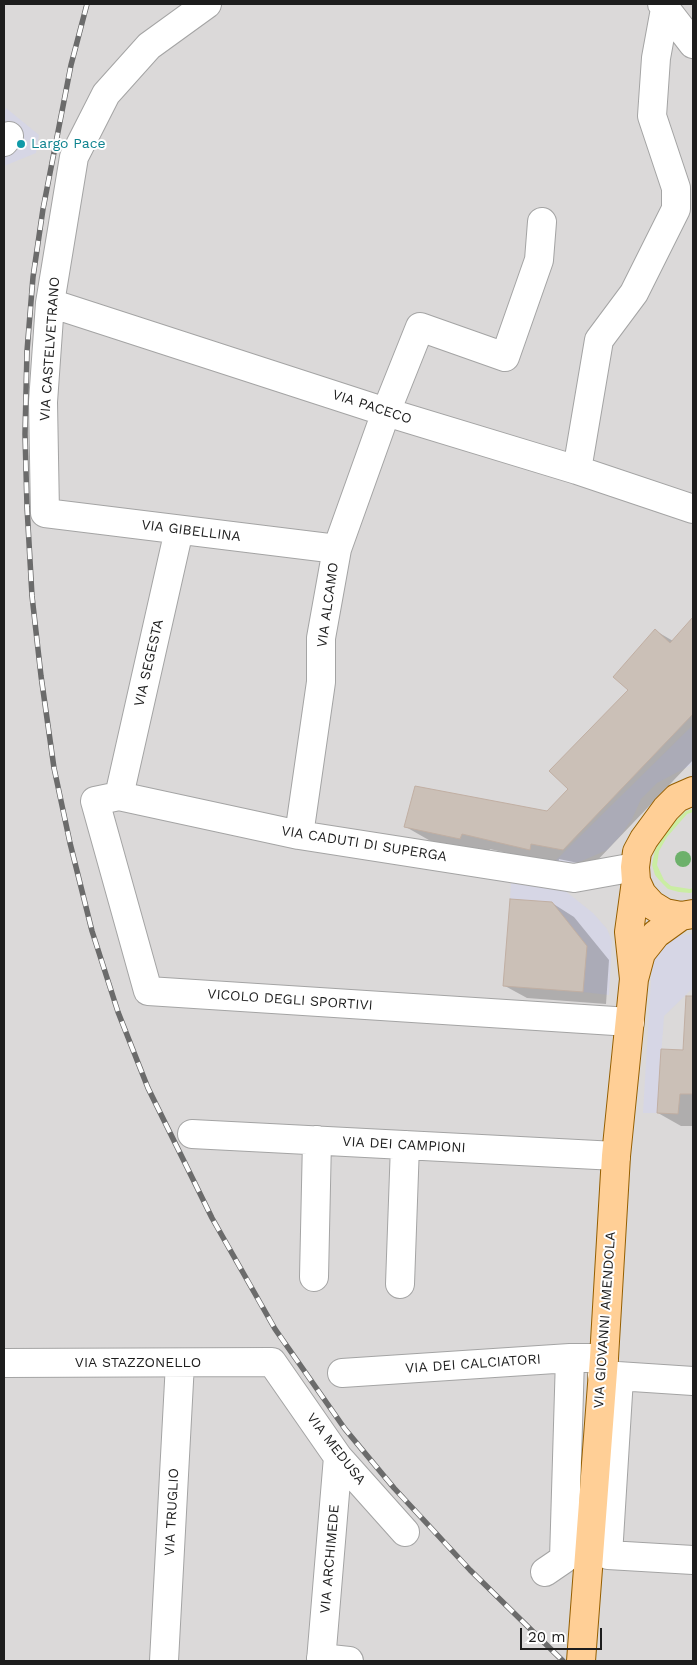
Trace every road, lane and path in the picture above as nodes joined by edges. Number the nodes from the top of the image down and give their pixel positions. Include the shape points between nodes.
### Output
1 (207, 4) edge
2 (663, 6) edge
3 (693, 44) edge
4 (542, 222) dead end
5 (50, 303) junction
6 (386, 412) junction
7 (577, 470) junction
8 (693, 509) edge
9 (45, 513) joint
10 (179, 530) junction
11 (337, 549) junction
12 (688, 791) edge
13 (107, 798) junction
14 (299, 835) junction
15 (636, 874) junction
16 (687, 915) edge
17 (634, 979) junction
18 (630, 1022) junction
19 (192, 1134) dead end
20 (317, 1140) junction
21 (405, 1145) junction
22 (616, 1156) junction
23 (314, 1276) dead end
24 (400, 1284) dead end
25 (570, 1358) junction
26 (272, 1362) joint
27 (4, 1363) edge
28 (180, 1363) junction
29 (608, 1370) junction
30 (342, 1373) dead end
31 (693, 1381) edge
32 (338, 1457) junction
33 (405, 1532) dead end
34 (693, 1560) edge
35 (545, 1572) dead end
36 (321, 1660) edge
37 (164, 1661) edge
38 (349, 1661) edge
39 (581, 1661) edge

1 - 5 street, VIA CASTELVETRANO via 149,46 106,94 74,157
2 - 3 street
2 - 7 street via 652,116 676,188 676,209 634,293 599,340
4 - 6 street, VIA ALCAMO via 538,260 505,357 420,328
5 - 6 street, VIA PACECO
5 - 9 street, VIA CASTELVETRANO via 43,402
6 - 7 street, VIA PACECO
6 - 11 street, VIA ALCAMO
7 - 8 street, VIA PACECO
9 - 10 street, VIA GIBELLINA
10 - 11 street, VIA GIBELLINA
10 - 13 street, VIA SEGESTA
11 - 14 street, VIA ALCAMO via 321,638 321,682
12 - 15 main road via 666,809 644,839 637,852
13 - 14 street, VIA CADUTI DI SUPERGA
13 - 18 street, VICOLO DEGLI SPORTIVI via 148,991
14 - 15 street, VIA CADUTI DI SUPERGA via 574,878
15 - 16 main road via 642,894 652,906 665,913
15 - 17 main road via 629,932
16 - 17 main road via 656,934 642,953
17 - 18 main road, VIA GIOVANNI AMENDOLA
18 - 22 main road, VIA GIOVANNI AMENDOLA
19 - 20 street, VIA DEI CAMPIONI
20 - 21 street, VIA DEI CAMPIONI
20 - 23 street
21 - 22 street, VIA DEI CAMPIONI
21 - 24 street
22 - 29 main road, VIA GIOVANNI AMENDOLA
25 - 29 street, VIA DEI CALCIATORI
25 - 30 street, VIA DEI CALCIATORI
25 - 35 street via 564,1559
26 - 28 street, VIA STAZZONELLO
26 - 32 street, VIA MEDUSA
27 - 28 street, VIA STAZZONELLO
28 - 37 street, VIA TRUGLIO
29 - 31 street, VIA DEI CALCIATORI
29 - 34 street via 608,1555
29 - 39 main road, VIA GIOVANNI AMENDOLA via 596,1442
32 - 33 street, VIA MEDUSA
32 - 36 street, VIA ARCHIMEDE
36 - 38 street

